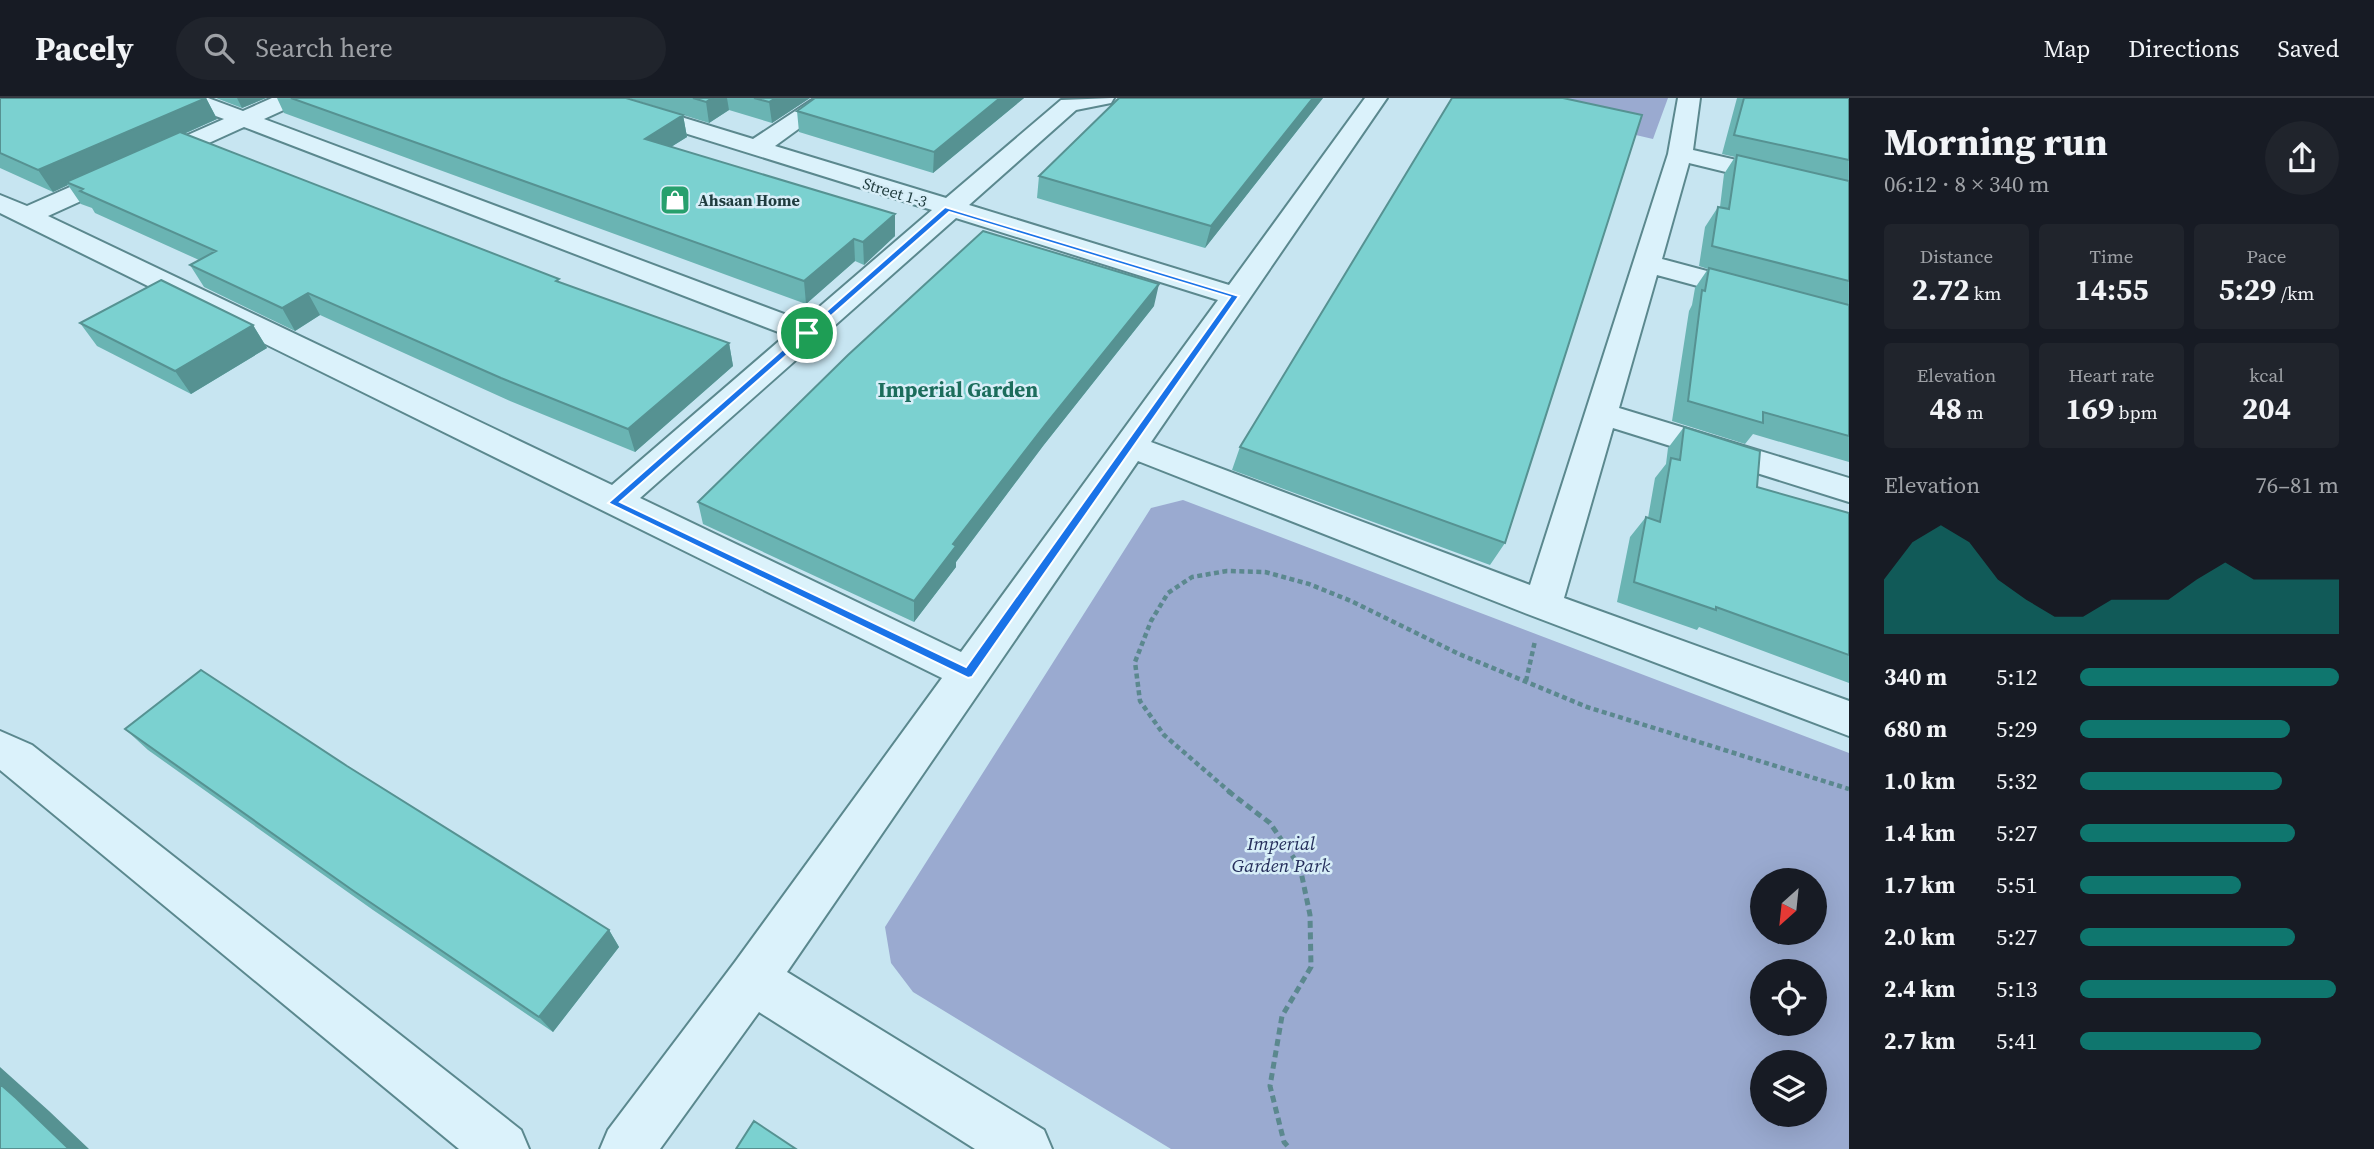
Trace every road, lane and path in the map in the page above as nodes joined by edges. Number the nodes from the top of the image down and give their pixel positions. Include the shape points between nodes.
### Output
1 (188, 98) edge
2 (291, 98) edge
3 (596, 98) edge
4 (830, 98) edge
5 (1103, 98) edge
6 (1376, 98) edge
7 (1689, 98) edge
8 (245, 118) junction
9 (756, 148) junction
10 (1680, 154) junction
11 (1849, 194) edge
12 (948, 209) junction
13 (14, 210) edge
14 (1646, 263) junction
15 (1235, 296) junction
16 (1849, 318) edge
17 (807, 333) junction
18 (1602, 414) junction
19 (1130, 446) junction
20 (1849, 490) edge
21 (613, 503) junction
22 (1543, 605) junction
23 (968, 673) junction
24 (1849, 719) edge
25 (0, 749) edge
26 (1849, 789) edge
27 (753, 979) junction
28 (502, 1149) edge
29 (627, 1149) edge
30 (1025, 1149) edge
31 (1290, 1149) edge

1 - 8 street
2 - 8 street
3 - 9 street, Street 1-3
4 - 9 street
5 - 12 street via 1069,105
6 - 15 street
7 - 10 street
8 - 13 street
8 - 17 street
9 - 12 street, Street 1-3
10 - 11 street
10 - 14 street
12 - 15 street, Street 1-3
12 - 17 street
13 - 21 street
14 - 16 street
14 - 18 street
15 - 19 street
17 - 21 street
18 - 20 street
18 - 22 street
19 - 22 street
19 - 23 street
21 - 23 street
22 - 24 street
23 - 27 street
25 - 28 street via 17,758
26 - 31 path via 1587,707 1309,584 1265,572 1227,571 1192,577 1168,593 1151,621 1135,662 1140,701 1164,735 1270,822 1300,867 1310,915 1311,967 1282,1016 1270,1086 1284,1142
27 - 29 street
27 - 30 street

